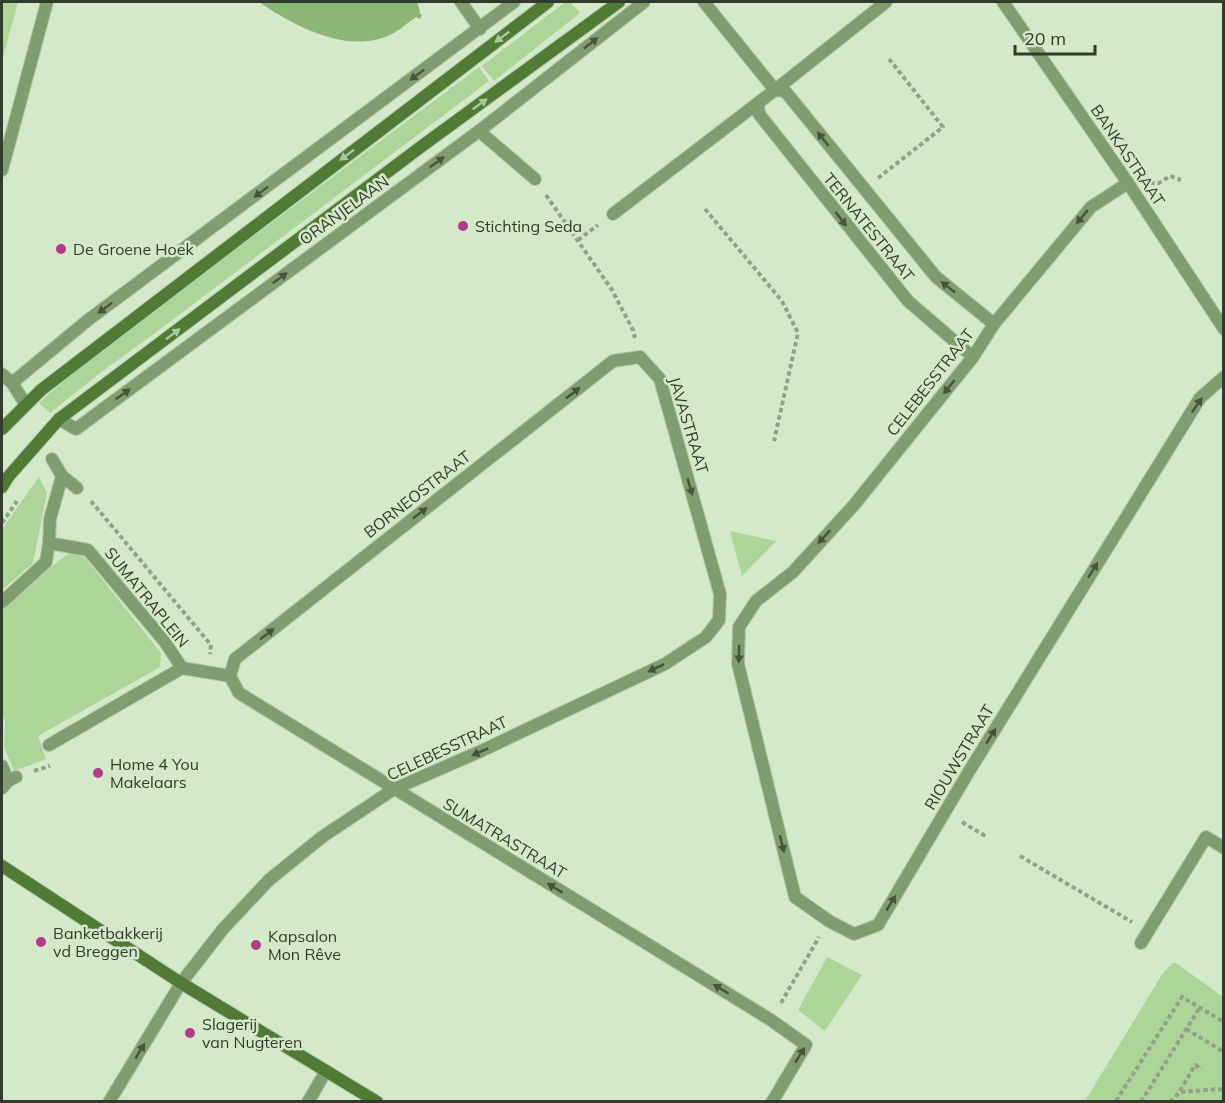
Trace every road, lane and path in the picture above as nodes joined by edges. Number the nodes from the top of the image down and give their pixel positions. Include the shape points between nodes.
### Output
1 (47, 2) edge
2 (461, 2) edge
3 (514, 2) edge
4 (549, 2) edge
5 (619, 2) edge
6 (644, 2) edge
7 (704, 2) edge
8 (886, 2) edge
9 (1003, 2) edge
10 (480, 28) junction
11 (889, 59) dead end
12 (775, 90) junction
13 (758, 103) junction
14 (479, 131) junction
15 (2, 170) edge
16 (535, 179) joint
17 (1180, 180) dead end
18 (1128, 183) junction
19 (864, 190) junction
20 (705, 208) dead end
21 (613, 214) joint
22 (578, 240) junction
23 (994, 324) junction
24 (1224, 329) edge
25 (640, 357) junction
26 (973, 357) junction
27 (2, 374) edge
28 (1224, 377) edge
29 (12, 383) junction
30 (26, 405) junction
31 (59, 419) junction
32 (2, 429) edge
33 (774, 441) dead end
34 (52, 459) dead end
35 (62, 476) junction
36 (2, 488) edge
37 (77, 488) joint
38 (49, 543) junction
39 (2, 602) edge
40 (706, 637) joint
41 (182, 668) junction
42 (208, 672) junction
43 (230, 676) junction
44 (49, 745) joint
45 (2, 766) edge
46 (9, 782) edge
47 (394, 789) junction
48 (945, 813) junction
49 (987, 837) dead end
50 (1224, 848) edge
51 (1020, 856) dead end
52 (2, 866) edge
53 (829, 921) junction
54 (1149, 932) junction
55 (1142, 943) dead end
56 (181, 983) junction
57 (1200, 1007) junction
58 (771, 1020) junction
59 (1224, 1023) edge
60 (1186, 1029) junction
61 (1224, 1052) edge
62 (1202, 1069) dead end
63 (326, 1071) junction
64 (1224, 1091) edge
65 (1180, 1092) junction
66 (109, 1101) edge
67 (308, 1101) edge
68 (377, 1101) edge
69 (771, 1101) edge
70 (1117, 1101) edge
71 (1141, 1101) edge
72 (1170, 1101) edge

1 - 15 street
2 - 10 street
3 - 10 street
4 -> 30 main road via 40,390
31 -> 5 main road, ORANJELAAN
14 -> 6 street, ORANJELAAN
7 - 12 street, TERNATESTRAAT
8 - 12 street
9 - 18 street, BANKASTRAAT
10 -> 29 street via 88,320
11 - 19 path via 943,127
12 - 13 street
19 -> 12 street, TERNATESTRAAT via 785,91
13 - 21 street
13 -> 26 street, TERNATESTRAAT via 759,114 908,301
14 - 16 street
31 -> 14 street, ORANJELAAN via 76,429
16 - 22 path
17 - 18 path via 1170,176 1158,183
18 -> 23 street, CELEBESSTRAAT via 1091,207
18 - 24 street, BANKASTRAAT
23 -> 19 street, TERNATESTRAAT via 936,278
20 - 33 path via 782,301 798,333
21 - 22 path
22 - 25 path via 612,290 633,330
23 - 26 street, CELEBESSTRAAT
25 -> 40 street, JAVASTRAAT via 660,379 720,594 718,620
43 -> 25 street, BORNEOSTRAAT via 234,659 604,368 613,361
26 -> 53 street, CELEBESSTRAAT via 854,505 793,572 756,601 739,627 738,664 795,897
27 - 29 street
48 -> 28 street, RIOUWSTRAAT via 1200,398
29 - 30 street
30 - 32 main road
31 - 36 main road, ORANJELAAN
34 - 35 street
35 - 37 street
35 - 38 street via 50,519
37 - 42 path via 211,645
38 - 39 street via 46,562
38 - 41 street, SUMATRAPLEIN via 88,550
40 -> 47 street, CELEBESSTRAAT via 665,664
41 - 42 street, SUMATRAPLEIN
41 - 44 street, SUMATRAPLEIN
42 - 43 street, SUMATRAPLEIN
43 - 47 street, SUMATRASTRAAT via 239,693
44 - 46 path via 46,747 52,765
45 - 46 street
47 - 56 street, CELEBESSTRAAT via 322,837 270,880 223,929
58 -> 47 street, SUMATRASTRAAT
48 - 49 path
53 -> 48 street, RIOUWSTRAAT via 854,934 878,926
50 - 54 street via 1206,837
51 - 54 path
52 - 56 main road
53 - 58 path
54 - 55 street
56 - 63 main road
66 -> 56 street, CELEBESSTRAAT
57 - 59 path
57 - 60 path
57 - 70 path via 1182,997
69 -> 58 street via 806,1045
60 - 61 path
60 - 71 path
62 - 65 path via 1195,1065
63 - 67 street
63 - 68 main road
64 - 65 path
65 - 72 path

